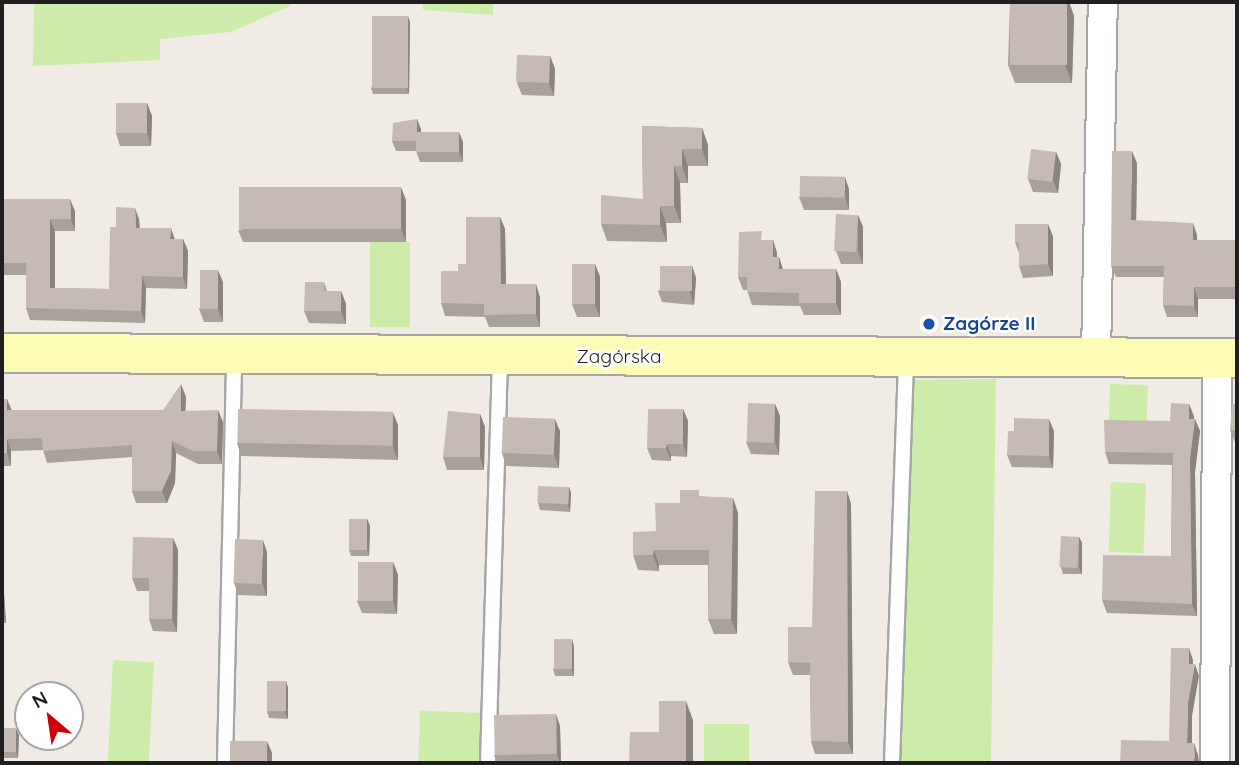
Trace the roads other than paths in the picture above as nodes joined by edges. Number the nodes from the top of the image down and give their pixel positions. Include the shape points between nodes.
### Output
1 (1103, 2) edge
2 (2, 353) edge
3 (234, 356) junction
4 (906, 356) junction
5 (499, 357) junction
6 (1096, 357) junction
7 (1227, 358) edge
8 (225, 763) edge
9 (488, 763) edge
10 (892, 763) edge
11 (1215, 763) edge

1 - 6 street
2 - 3 street, Zagórska
3 - 5 street, Zagórska
3 - 8 lane
4 - 5 street, Zagórska
4 - 6 street, Zagórska
4 - 10 lane
5 - 9 lane
6 - 7 street, Zagórska
7 - 11 street

